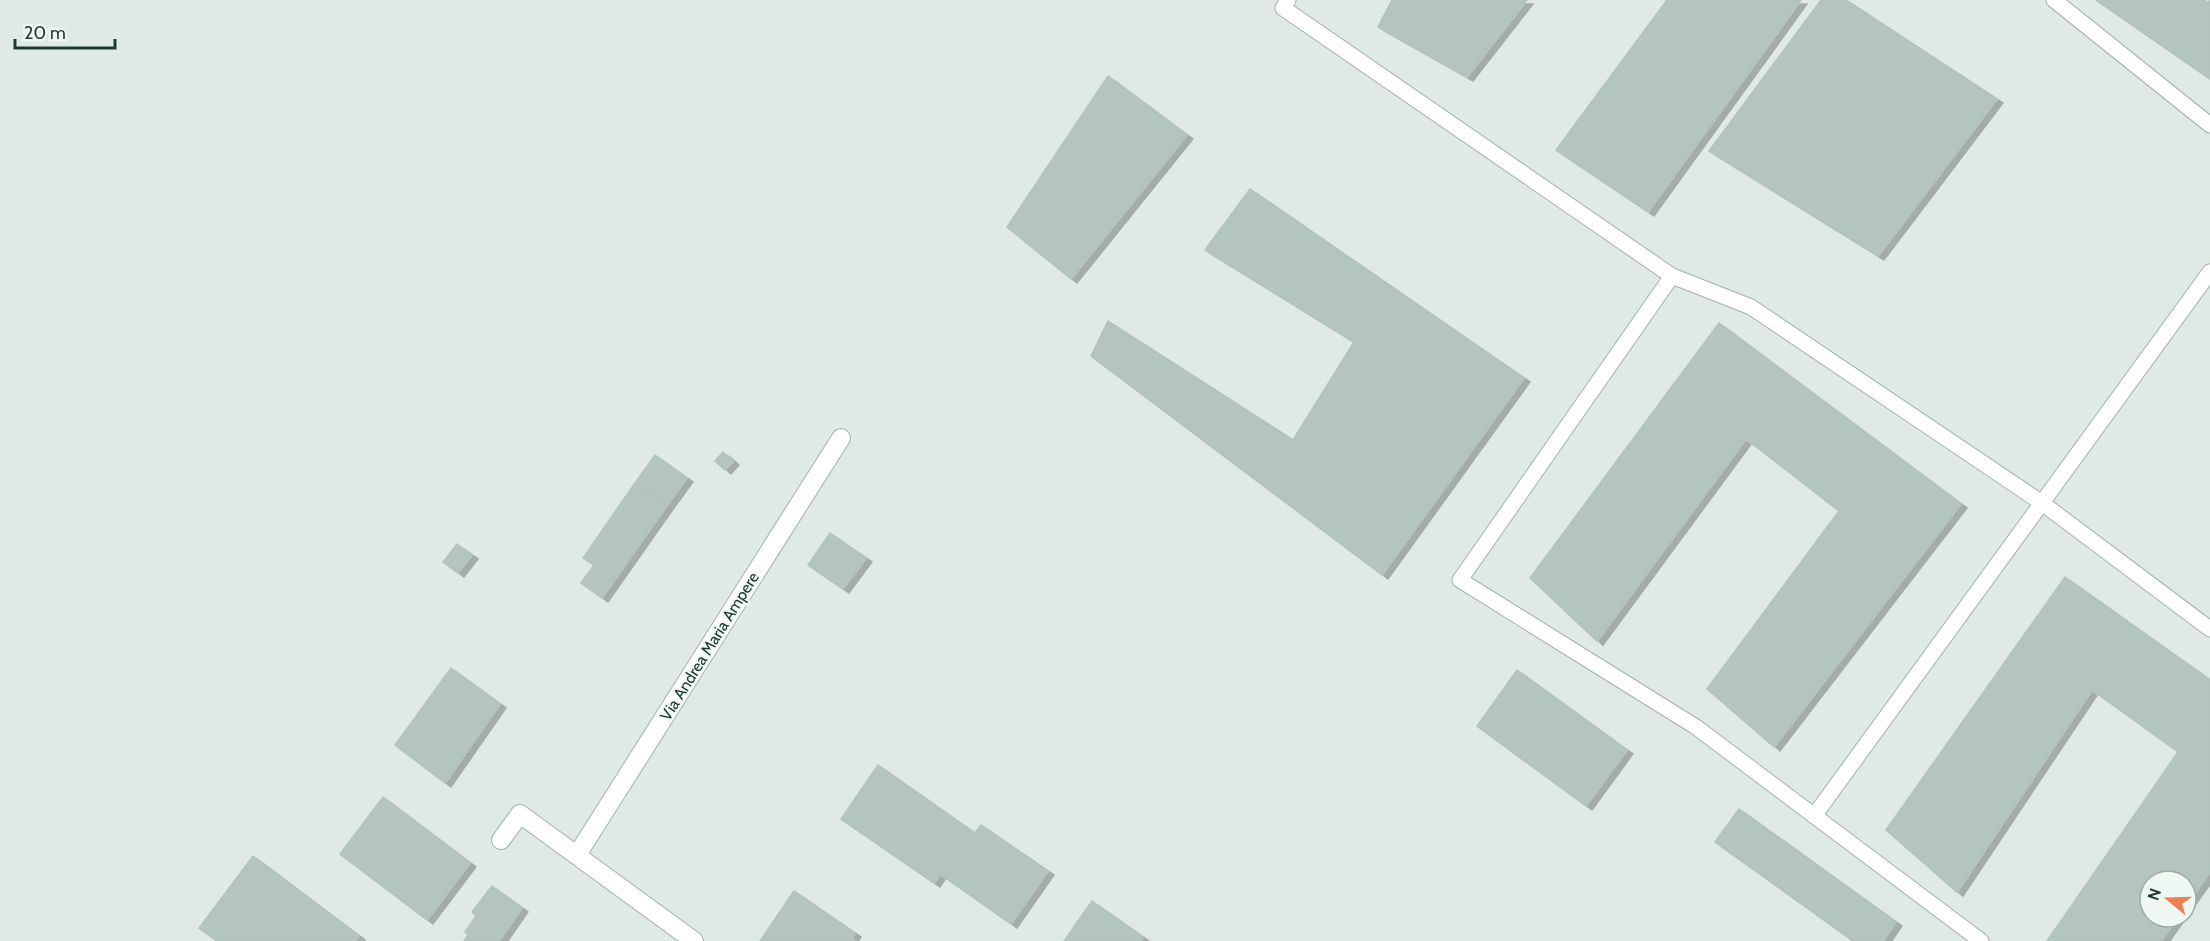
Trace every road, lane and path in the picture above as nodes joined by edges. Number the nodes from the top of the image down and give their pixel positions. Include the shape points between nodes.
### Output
1 (1288, 0) edge
2 (2054, 0) edge
3 (2210, 125) edge
4 (2210, 272) edge
5 (1672, 276) junction
6 (841, 438) dead end
7 (2042, 503) junction
8 (2210, 628) edge
9 (1814, 816) junction
10 (501, 840) dead end
11 (577, 855) junction
12 (694, 941) edge
13 (1982, 941) edge

1 - 5 lane via 1283,8
2 - 3 lane
4 - 7 lane
5 - 7 lane via 1751,307
5 - 9 lane via 1460,580 1696,727
6 - 11 street, Via Andrea Maria Ampere
7 - 8 lane
7 - 9 lane
9 - 13 lane
10 - 11 street via 520,814
11 - 12 street

